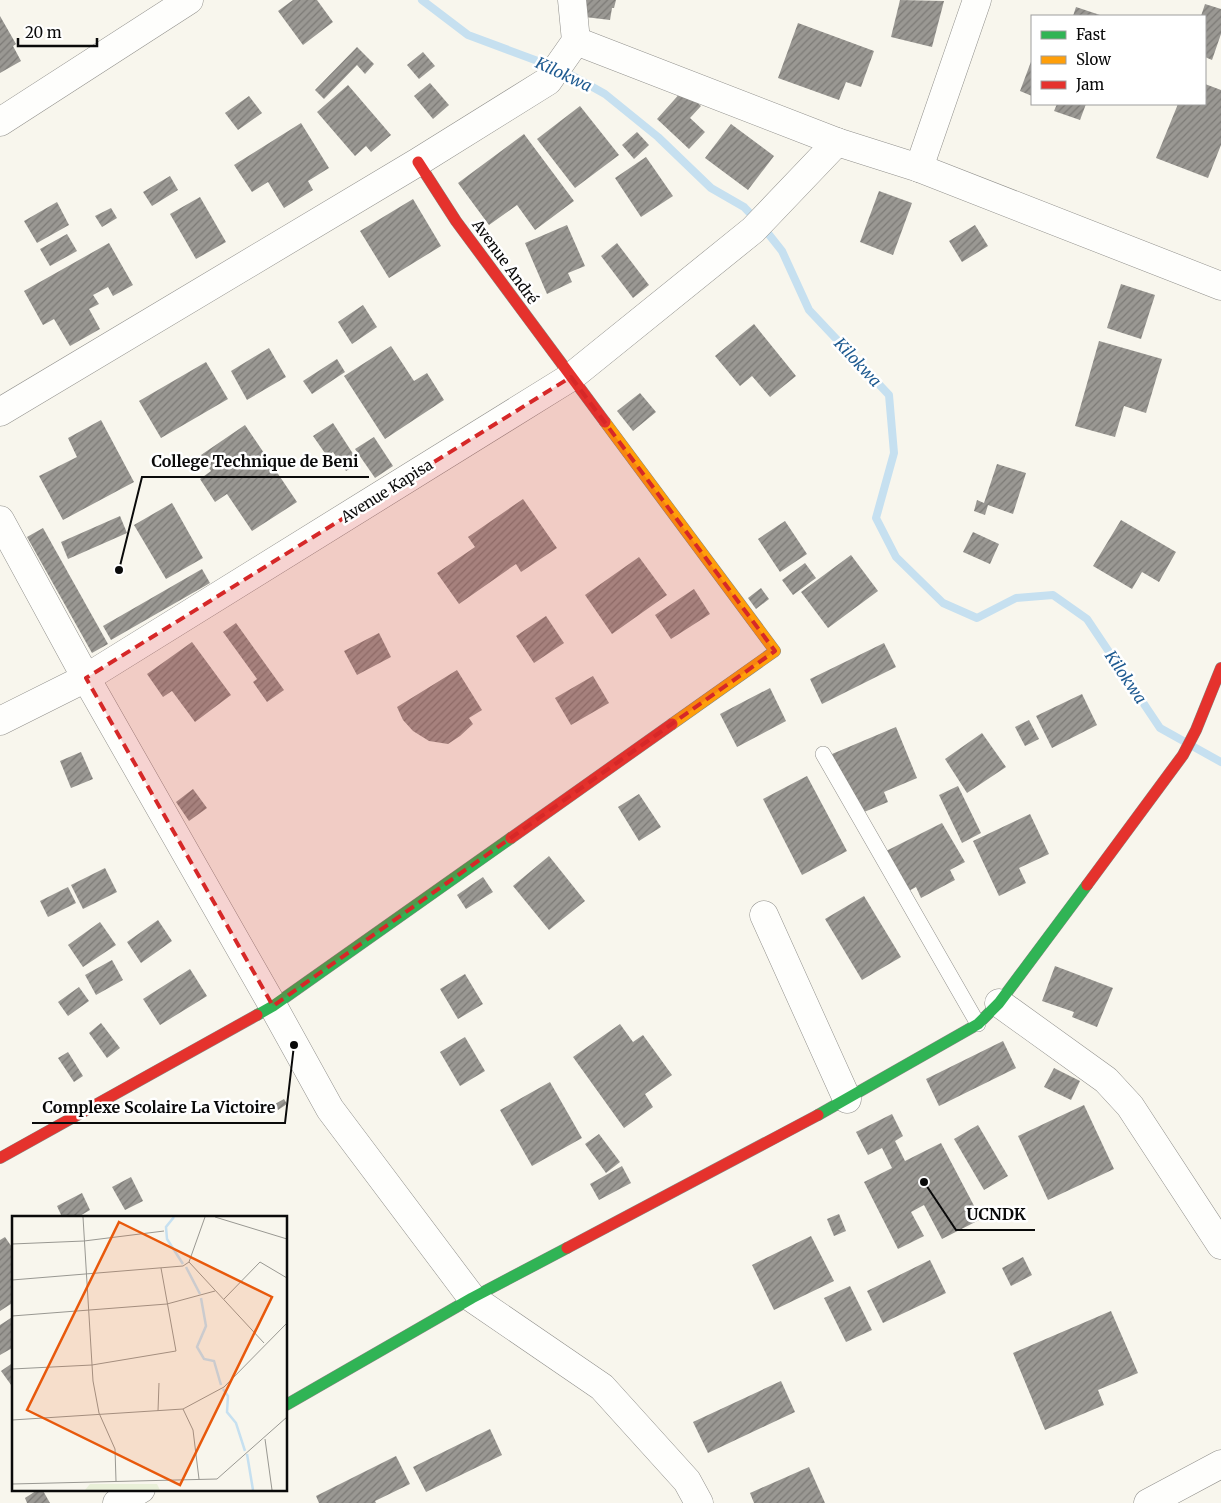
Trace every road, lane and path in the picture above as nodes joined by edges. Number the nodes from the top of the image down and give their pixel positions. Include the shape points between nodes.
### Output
1 (189, 0) edge
2 (572, 0) edge
3 (977, 0) edge
4 (576, 41) junction
5 (0, 122) edge
6 (837, 142) junction
7 (418, 162) junction
8 (919, 168) junction
9 (1221, 286) edge
10 (571, 377) junction
11 (0, 412) edge
12 (0, 520) edge
13 (1221, 668) edge
14 (86, 678) junction
15 (0, 722) edge
16 (823, 754) dead end
17 (764, 915) dead end
18 (999, 1003) junction
19 (273, 1006) junction
20 (978, 1024) junction
21 (847, 1098) junction
22 (0, 1158) edge
23 (1221, 1245) edge
24 (472, 1298) junction
25 (288, 1404) edge
26 (1221, 1464) edge
27 (139, 1490) edge
28 (117, 1503) edge
29 (699, 1503) edge
30 (1148, 1503) edge

1 - 5 street
2 - 4 street
3 - 8 street
4 - 6 street
4 - 7 street via 548,81
6 - 8 street
6 - 10 street, Avenue Kapisa via 761,222
7 - 10 street, Avenue André via 456,221
7 - 11 street
8 - 9 street
10 - 14 street, Avenue Kapisa
10 - 19 street, Avenue André via 775,651
12 - 14 street
13 - 18 street via 1183,755
14 - 15 street, Avenue Kapisa
14 - 19 street
16 - 20 lane
17 - 21 street
18 - 20 street
18 - 23 street via 1106,1080 1130,1106
19 - 22 street
19 - 24 street via 330,1109
20 - 21 street
21 - 24 street
24 - 25 street
24 - 29 street via 602,1387 687,1481
26 - 30 street
27 - 28 street

